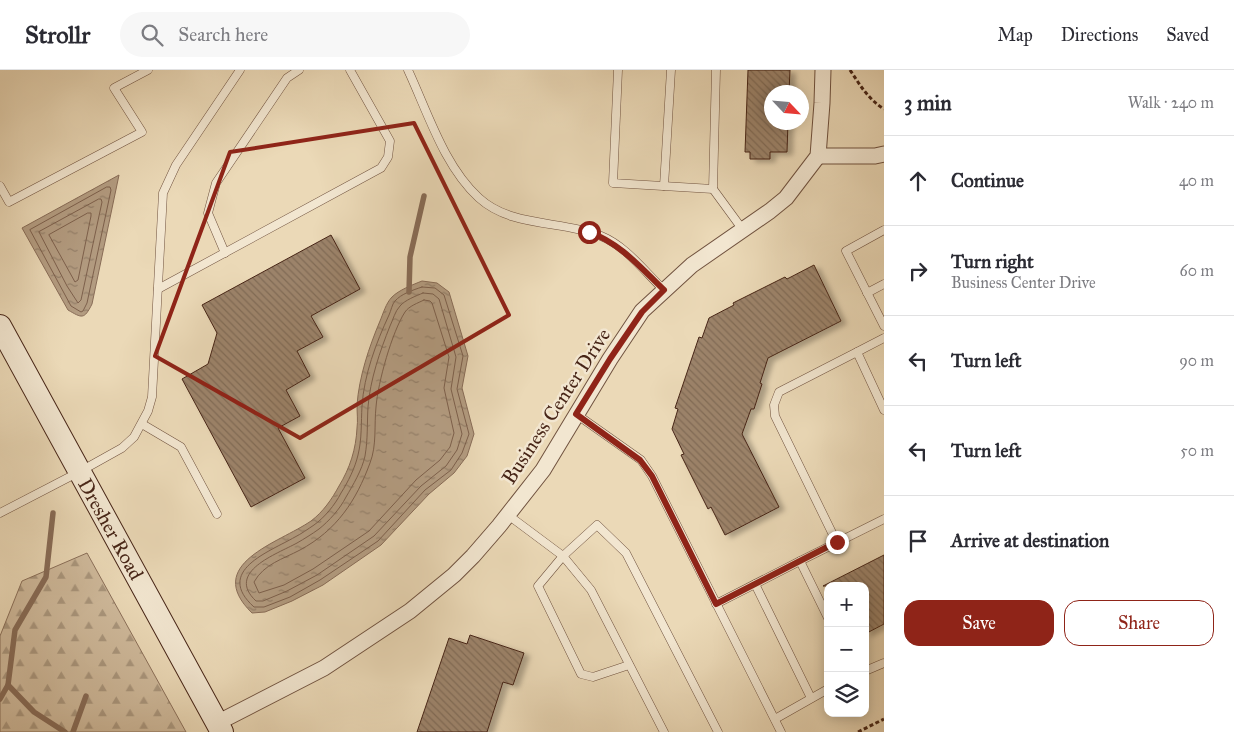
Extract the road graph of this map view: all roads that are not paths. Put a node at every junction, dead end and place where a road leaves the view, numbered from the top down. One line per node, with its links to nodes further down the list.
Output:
1 (148, 70): 12 (lane)
2 (240, 70): 19 (lane)
3 (299, 70): 17 (lane)
4 (350, 70): 17 (lane)
5 (408, 70): 20 (lane)
6 (618, 70): 13 (lane)
7 (671, 70): 13 (lane)
8 (716, 70): 14 (lane)
9 (823, 70): 11 (street)
10 (884, 154): 11 (street)
11 (818, 156): 15 (street, Business Center Drive)
12 (0, 186)
13 (664, 186): 14 (lane)
14 (713, 189): 15 (lane)
15 (743, 230): 20 (street, Business Center Drive)
16 (884, 230): 21 (lane)
17 (225, 253): 19 (lane)
18 (884, 284): 21 (lane)
19 (158, 289): 28 (lane)
20 (664, 290): 27 (street, Business Center Drive)
21 (867, 293): 23 (lane)
22 (0, 326): 29 (main road, Dresher Road)
23 (884, 326)
24 (884, 338): 25 (lane)
25 (857, 352): 26 (lane); 34 (lane)
26 (884, 410)
27 (576, 414): 32 (street, Business Center Drive); 38 (lane)
28 (142, 424): 29 (lane); 31 (lane)
29 (79, 472): 30 (lane); 46 (main road, Dresher Road)
30 (0, 513)
31 (217, 514)
32 (508, 515): 35 (lane); 46 (street, Business Center Drive)
33 (884, 519): 34 (lane)
34 (837, 542): 36 (lane)
35 (563, 556): 41 (lane); 41 (lane); 48 (lane)
36 (800, 561): 37 (lane); 39 (lane)
37 (755, 584): 38 (lane); 44 (lane)
38 (716, 604): 45 (lane)
39 (824, 610)
40 (884, 663): 42 (lane)
41 (629, 665): 47 (lane)
42 (869, 669)
43 (824, 691): 44 (lane)
44 (811, 698): 45 (lane)
45 (775, 719): 49 (lane)
46 (220, 727)
47 (664, 732)
48 (718, 732)
49 (782, 732)

